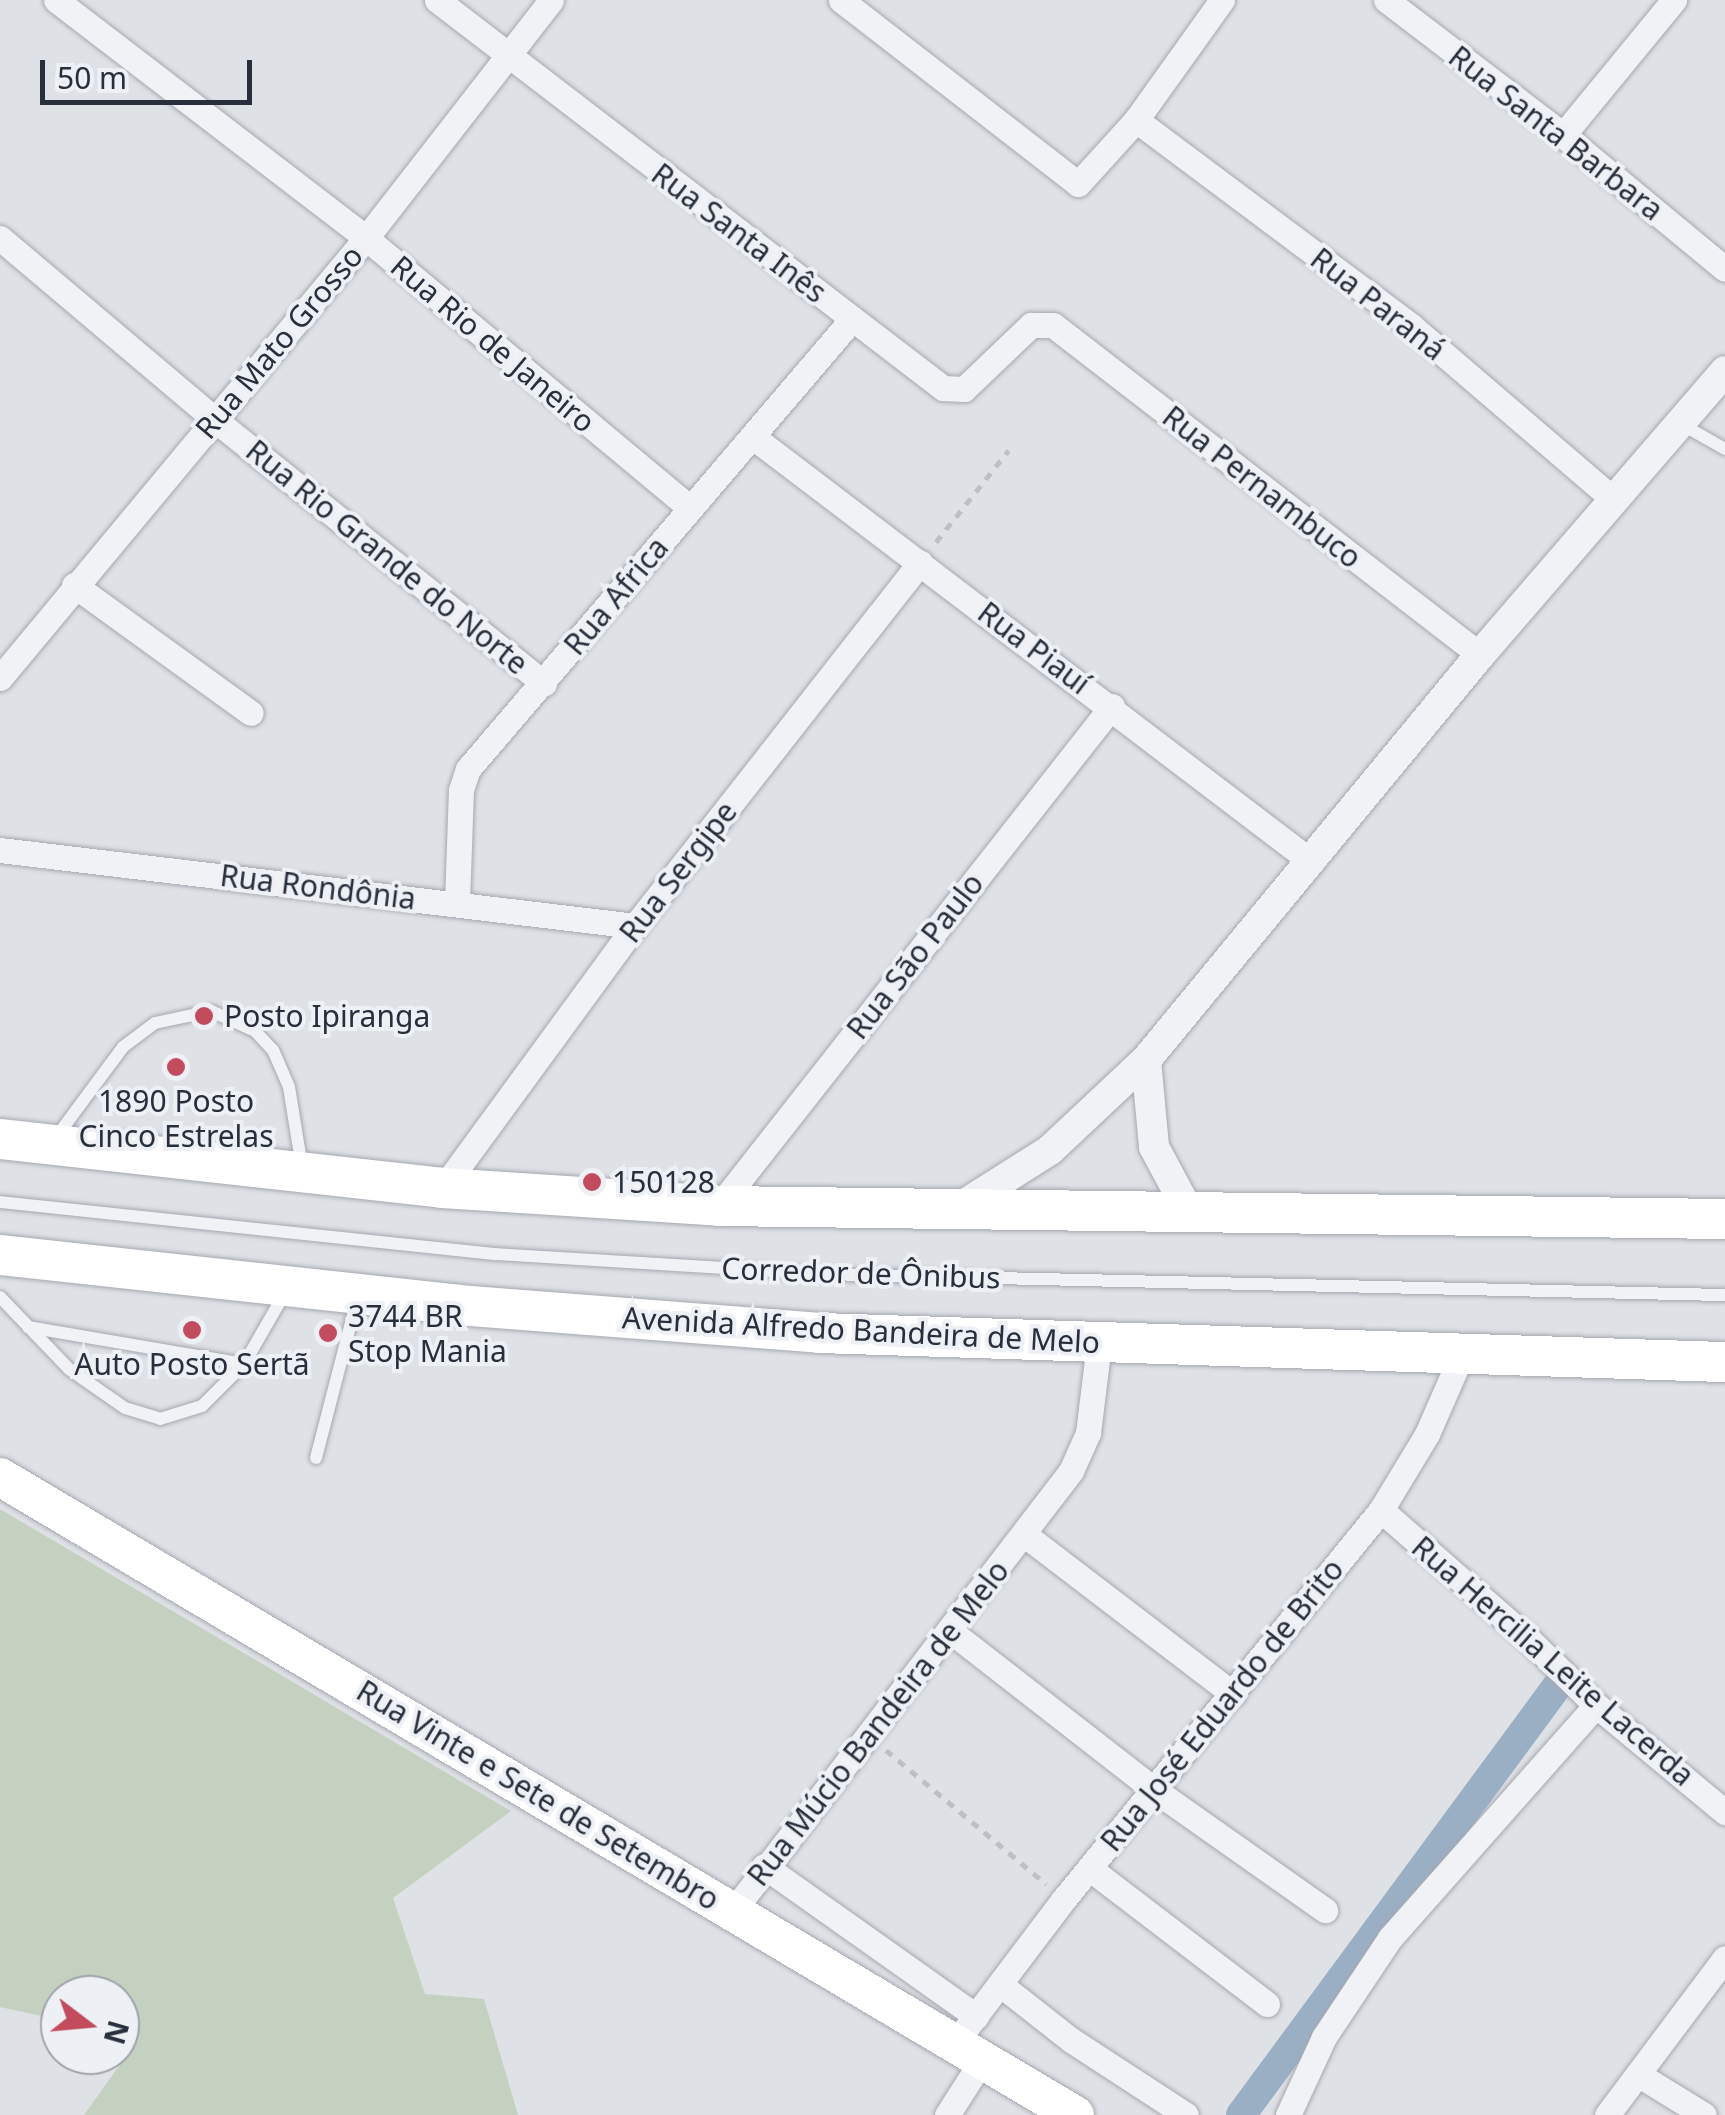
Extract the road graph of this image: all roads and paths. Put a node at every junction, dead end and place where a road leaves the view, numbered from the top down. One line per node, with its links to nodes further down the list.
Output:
1 (56, 0): 12 (street, Rua Rio de Janeiro)
2 (437, 0): 8 (street, Rua Santa Inês)
3 (551, 0): 8 (street, Rua Mato Grosso)
4 (841, 0): 9 (street)
5 (1222, 0): 9 (street)
6 (1386, 0): 10 (street, Rua Santa Barbara)
7 (1674, 0): 10 (street)
8 (506, 57): 12 (street, Rua Mato Grosso); 14 (street, Rua Santa Inês)
9 (1136, 120): 22 (street, Rua Paraná)
10 (1563, 135): 13 (street, Rua Santa Barbara)
11 (0, 238): 17 (street, Rua Rio Grande do Norte)
12 (366, 238): 17 (street, Rua Mato Grosso); 23 (street, Rua Rio de Janeiro)
13 (1725, 269)
14 (852, 319): 15 (street, Rua Santa Inês); 19 (street, Rua Africa)
15 (1042, 323): 26 (street, Rua Pernambuco)
16 (1725, 370): 18 (street)
17 (214, 419): 25 (street, Rua Mato Grosso); 28 (street, Rua Rio Grande do Norte)
18 (1679, 422): 20 (lane); 22 (street)
19 (754, 437): 23 (street, Rua Africa); 24 (street, Rua Piauí)
20 (1725, 449)
21 (1009, 450): 24 (path)
22 (1612, 498): 26 (street)
23 (690, 508): 28 (street, Rua Africa)
24 (920, 562): 29 (street, Rua Piauí); 34 (street, Rua Sergipe)
25 (74, 585): 27 (street, Rua Mato Grosso); 30 (street)
26 (1480, 655): 32 (street)
27 (0, 678)
28 (544, 683): 33 (street, Rua Africa)
29 (1112, 706): 32 (street, Rua Piauí); 41 (street, Rua São Paulo)
30 (251, 713)
31 (0, 850): 33 (street, Rua Rondônia)
32 (1312, 862): 35 (street)
33 (457, 903): 34 (street, Rua Rondônia)
34 (635, 926): 39 (street, Rua Sergipe)
35 (1146, 1060): 42 (street); 43 (street)
36 (0, 1139): 37 (highway)
37 (49, 1146): 38 (highway); 38 (lane)
38 (304, 1175): 39 (highway)
39 (443, 1188): 41 (highway)
40 (0, 1202): 48 (lane, Corredor de Ônibus)
41 (718, 1206): 42 (highway)
42 (952, 1212): 43 (highway)
43 (1190, 1214): 44 (highway)
44 (1725, 1219)
45 (0, 1255): 46 (highway, Avenida Alfredo Bandeira de Melo)
46 (288, 1286): 47 (highway, Avenida Alfredo Bandeira de Melo); 54 (lane)
47 (358, 1294): 51 (highway, Avenida Alfredo Bandeira de Melo); 55 (lane)
48 (1725, 1295)
49 (0, 1298): 50 (lane)
50 (26, 1327): 54 (lane); 54 (lane)
51 (1099, 1343): 52 (highway, Avenida Alfredo Bandeira de Melo); 58 (street, Rua Múcio Bandeira de Melo)
52 (1463, 1352): 53 (highway, Avenida Alfredo Bandeira de Melo); 57 (street, Rua José Eduardo de Brito)
53 (1725, 1362)
54 (244, 1364)
55 (316, 1458)
56 (0, 1477): 69 (main road, Rua Vinte e Sete de Setembro)
57 (1381, 1510): 60 (street, Rua José Eduardo de Brito); 61 (street, Rua Hercilia Leite Lacerda)
58 (1025, 1536): 59 (street, Rua Múcio Bandeira de Melo); 60 (street)
59 (949, 1630): 62 (street, Rua Múcio Bandeira de Melo); 63 (street)
60 (1233, 1694): 63 (street, Rua José Eduardo de Brito)
61 (1596, 1705): 64 (street, Rua Hercilia Leite Lacerda); 78 (street)
62 (868, 1735): 65 (street, Rua Múcio Bandeira de Melo); 67 (path)
63 (1156, 1791): 66 (street, Rua José Eduardo de Brito); 68 (street)
64 (1725, 1812)
65 (764, 1866): 69 (street, Rua Múcio Bandeira de Melo); 73 (street)
66 (1089, 1868): 67 (street, Rua José Eduardo de Brito); 72 (street)
67 (1064, 1898): 71 (street, Rua José Eduardo de Brito)
68 (1325, 1910)
69 (733, 1911): 73 (main road, Rua Vinte e Sete de Setembro)
70 (1725, 1958): 74 (street)
71 (1001, 1985): 73 (street, Rua José Eduardo de Brito); 77 (street)
72 (1267, 2004)
73 (971, 2039): 75 (street, Rua José Eduardo de Brito); 76 (main road, Rua Vinte e Sete de Setembro)
74 (1639, 2074): 79 (street); 80 (street)
75 (947, 2115)
76 (1075, 2115)
77 (1186, 2115)
78 (1288, 2115)
79 (1606, 2115)
80 (1704, 2115)

